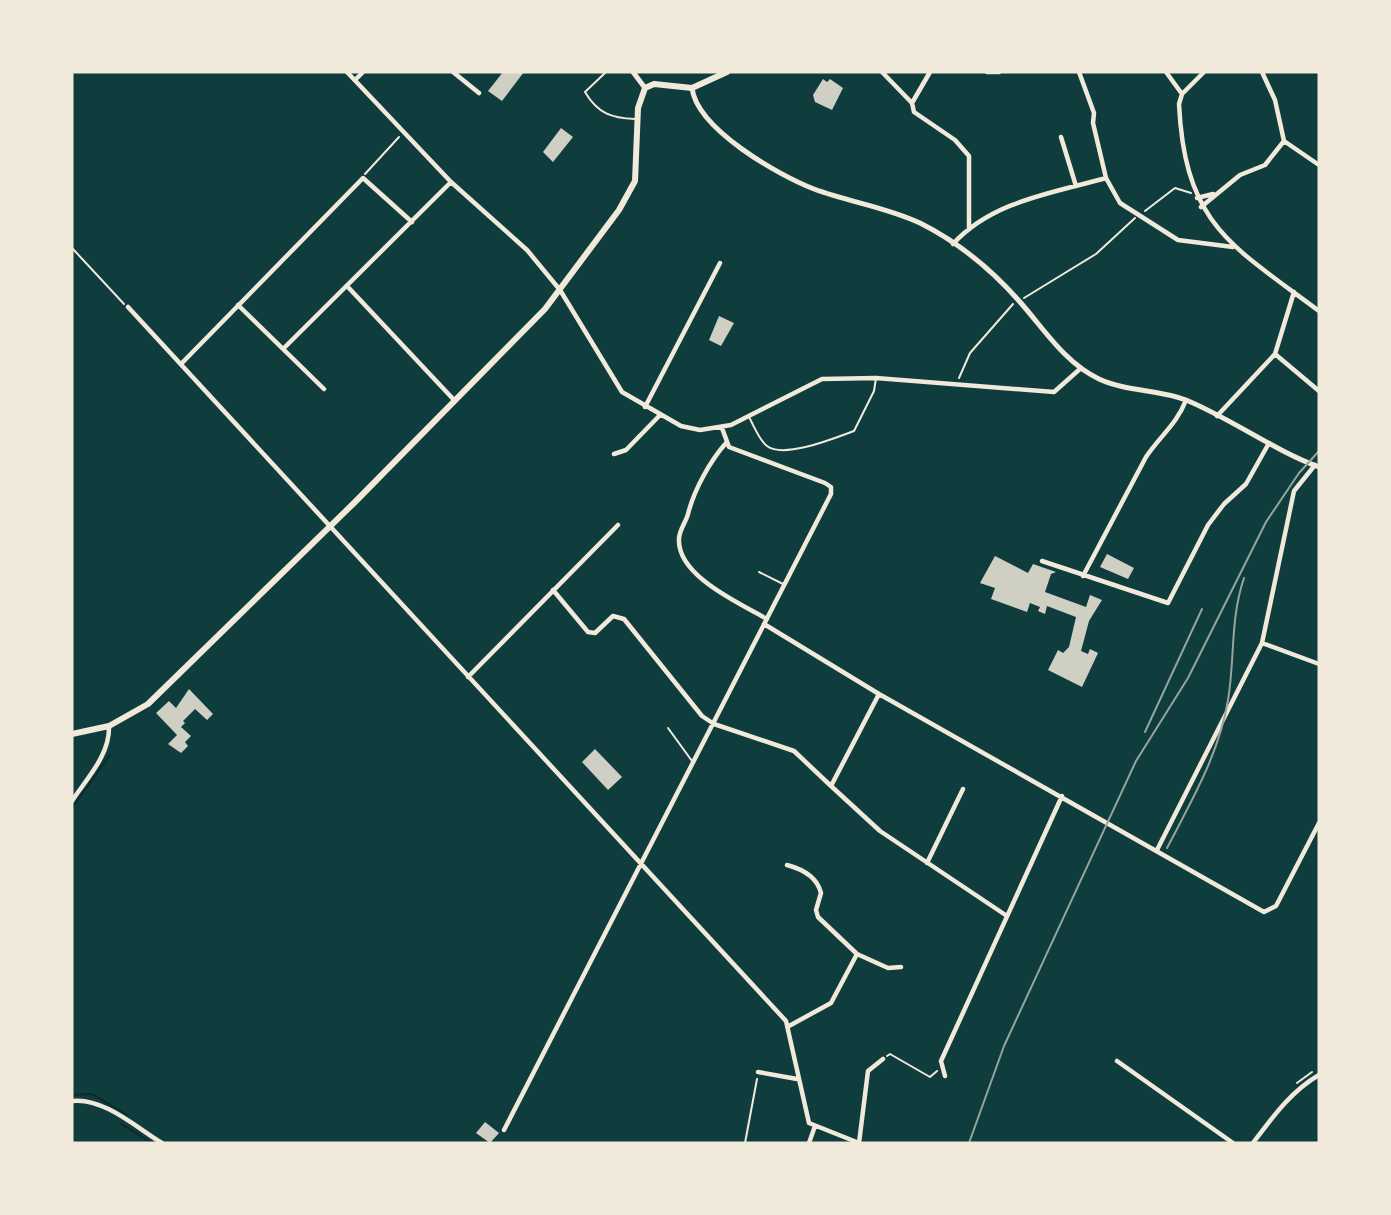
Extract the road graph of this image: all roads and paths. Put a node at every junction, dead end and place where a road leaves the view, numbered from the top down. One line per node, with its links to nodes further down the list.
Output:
1 (347, 72): 15 (street)
2 (363, 72): 15 (street)
3 (453, 72): 18 (street)
4 (606, 72): 21 (lane)
5 (633, 72): 16 (street)
6 (727, 72): 17 (main road)
7 (882, 72): 20 (street)
8 (930, 72): 20 (street)
9 (987, 72): 10 (street)
10 (999, 72)
11 (1079, 72): 27 (street)
12 (1166, 72): 19 (street)
13 (1204, 72): 19 (street)
14 (1262, 72): 24 (street)
15 (355, 79): 22 (street)
16 (645, 88): 17 (main road); 21 (main road)
17 (692, 88): 36 (street)
18 (478, 93)
19 (1182, 94): 31 (street)
20 (912, 103): 35 (street)
21 (638, 119): 41 (main road)
22 (404, 132): 26 (path); 28 (street)
23 (1061, 137): 29 (street)
24 (1284, 141): 25 (street); 30 (street)
25 (1319, 165)
26 (363, 178): 34 (street); 44 (street)
27 (1106, 178): 29 (street); 33 (street)
28 (451, 182): 34 (street); 41 (street)
29 (1076, 186): 35 (street)
30 (1213, 194): 31 (street); 32 (street)
31 (1196, 196): 32 (street); 33 (path)
32 (1201, 207): 37 (street)
33 (1138, 216): 37 (street); 43 (path)
34 (412, 222): 40 (street)
35 (969, 229): 36 (street)
36 (953, 244): 43 (street)
37 (1234, 247): 42 (street)
38 (72, 248): 45 (path)
39 (720, 263): 57 (street)
40 (347, 286): 47 (street); 56 (street)
41 (560, 290): 56 (main road); 57 (street)
42 (1294, 292): 46 (street); 48 (street)
43 (1019, 301): 50 (street); 52 (path)
44 (238, 305): 47 (street); 49 (street)
45 (128, 307): 49 (street)
46 (1319, 311)
47 (283, 349): 53 (street)
48 (1275, 354): 54 (street); 59 (street)
49 (181, 365): 67 (street)
50 (1082, 368): 51 (street); 55 (street)
51 (876, 378): 60 (street); 60 (lane)
52 (958, 382)
53 (324, 389)
54 (1319, 391)
55 (1186, 400): 59 (street); 70 (street)
56 (455, 401): 67 (main road)
57 (645, 407): 58 (street)
58 (660, 415): 61 (street); 64 (street)
59 (1217, 415): 63 (street)
60 (749, 416): 61 (street)
61 (722, 428): 62 (street)
62 (726, 443): 71 (street); 73 (street)
63 (1269, 443): 65 (street); 70 (street)
64 (614, 454)
65 (1317, 466): 74 (street)
66 (618, 525): 72 (street)
67 (330, 527): 76 (street); 79 (main road)
68 (1042, 561): 70 (street)
69 (760, 572): 71 (lane)
70 (1083, 576)
71 (784, 585): 73 (street)
72 (554, 590): 76 (street); 78 (street)
73 (766, 621): 77 (street); 78 (street)
74 (1262, 643): 75 (street); 88 (street)
75 (1319, 664)
76 (468, 677): 90 (street)
77 (879, 694): 83 (street); 85 (street)
78 (714, 724): 82 (street); 83 (street)
79 (109, 726): 81 (main road); 86 (street)
80 (668, 728): 82 (lane)
81 (72, 734)
82 (694, 763): 90 (street)
83 (831, 786): 89 (street)
84 (963, 789): 89 (street)
85 (1062, 796): 88 (street); 92 (street)
86 (72, 801)
87 (1319, 823): 88 (street)
88 (1157, 850)
89 (927, 863): 92 (street)
90 (641, 864): 95 (street); 105 (street)
91 (787, 865): 93 (street)
92 (1007, 916): 98 (street)
93 (857, 954): 94 (street); 95 (street)
94 (901, 967)
95 (789, 1026): 102 (street)
96 (883, 1059): 98 (path); 104 (street)
97 (1116, 1060): 109 (street)
98 (940, 1068): 101 (street)
99 (758, 1072): 102 (street); 107 (path)
100 (1319, 1075): 110 (street)
101 (944, 1076)
102 (797, 1079): 104 (street)
103 (72, 1101): 106 (street)
104 (815, 1126): 108 (street)
105 (504, 1130)
106 (162, 1143)
107 (745, 1143)
108 (809, 1143)
109 (1233, 1143)
110 (1253, 1143)

